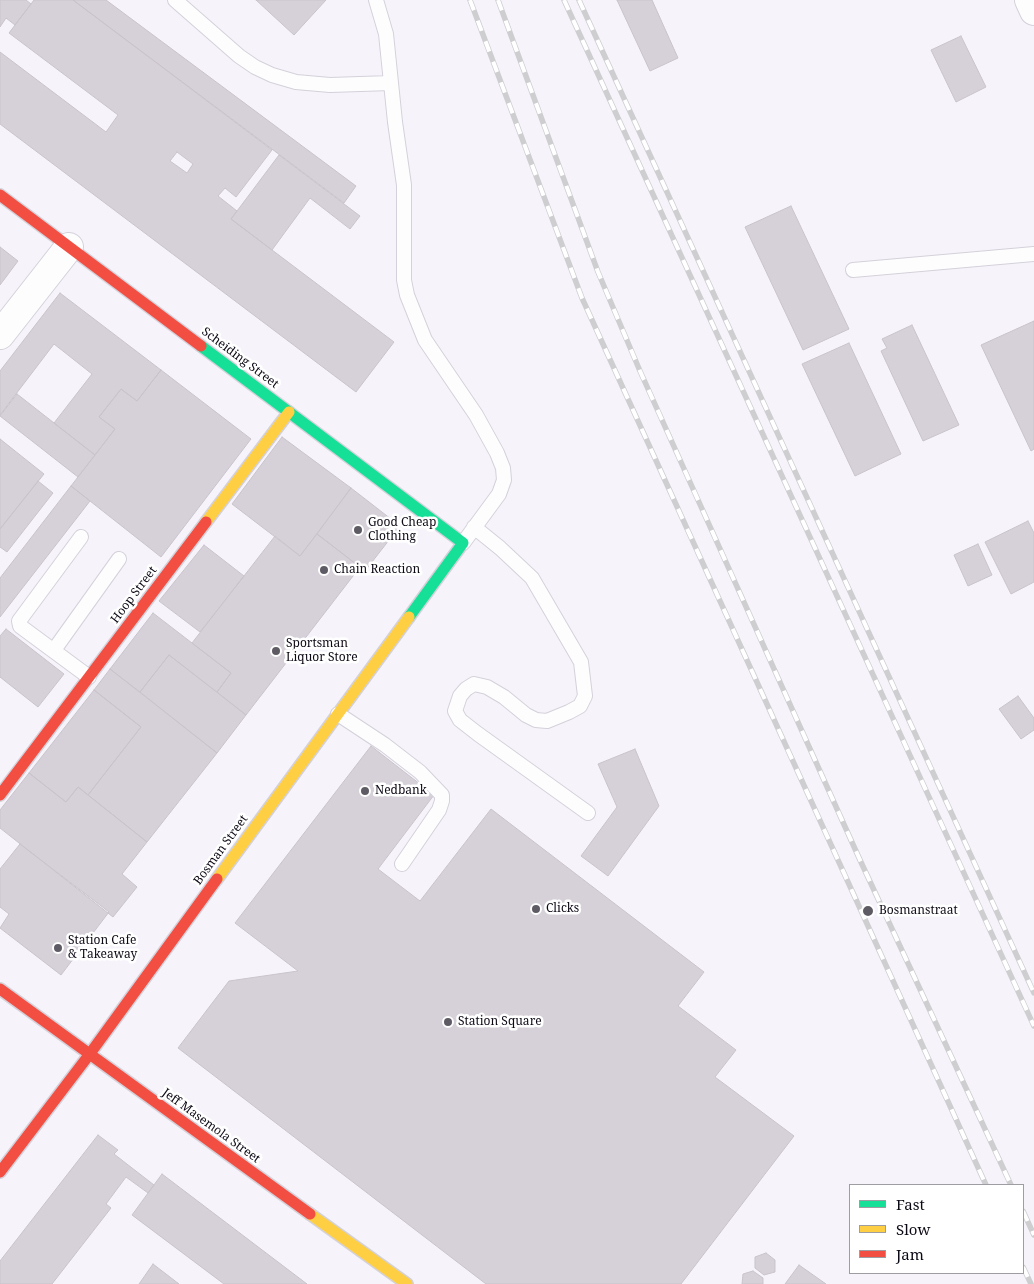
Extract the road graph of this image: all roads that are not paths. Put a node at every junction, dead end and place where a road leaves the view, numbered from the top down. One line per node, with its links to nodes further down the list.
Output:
1 (175, 0): 5 (lane)
2 (376, 0): 5 (lane)
3 (1029, 0): 4 (street)
4 (1034, 11)
5 (391, 83): 12 (lane)
6 (0, 195): 7 (main road, Scheiding Street)
7 (69, 247): 10 (street); 11 (main road, Scheiding Street)
8 (1034, 254): 9 (lane)
9 (853, 270)
10 (0, 335)
11 (289, 412): 14 (main road, Scheiding Street); 17 (main road, Hoop Street)
12 (474, 527): 14 (lane); 20 (lane)
13 (81, 537): 16 (lane)
14 (463, 542): 18 (main road, Bosman Street)
15 (119, 558): 16 (lane)
16 (54, 650): 17 (lane)
17 (89, 677): 19 (main road, Hoop Street)
18 (338, 714): 21 (lane); 23 (main road, Bosman Street)
19 (0, 795)
20 (588, 813)
21 (402, 864)
22 (0, 989): 23 (main road, Jeff Masemola Street)
23 (89, 1056): 24 (main road, Bosman Street); 25 (main road, Jeff Masemola Street)
24 (0, 1172)
25 (407, 1284)

